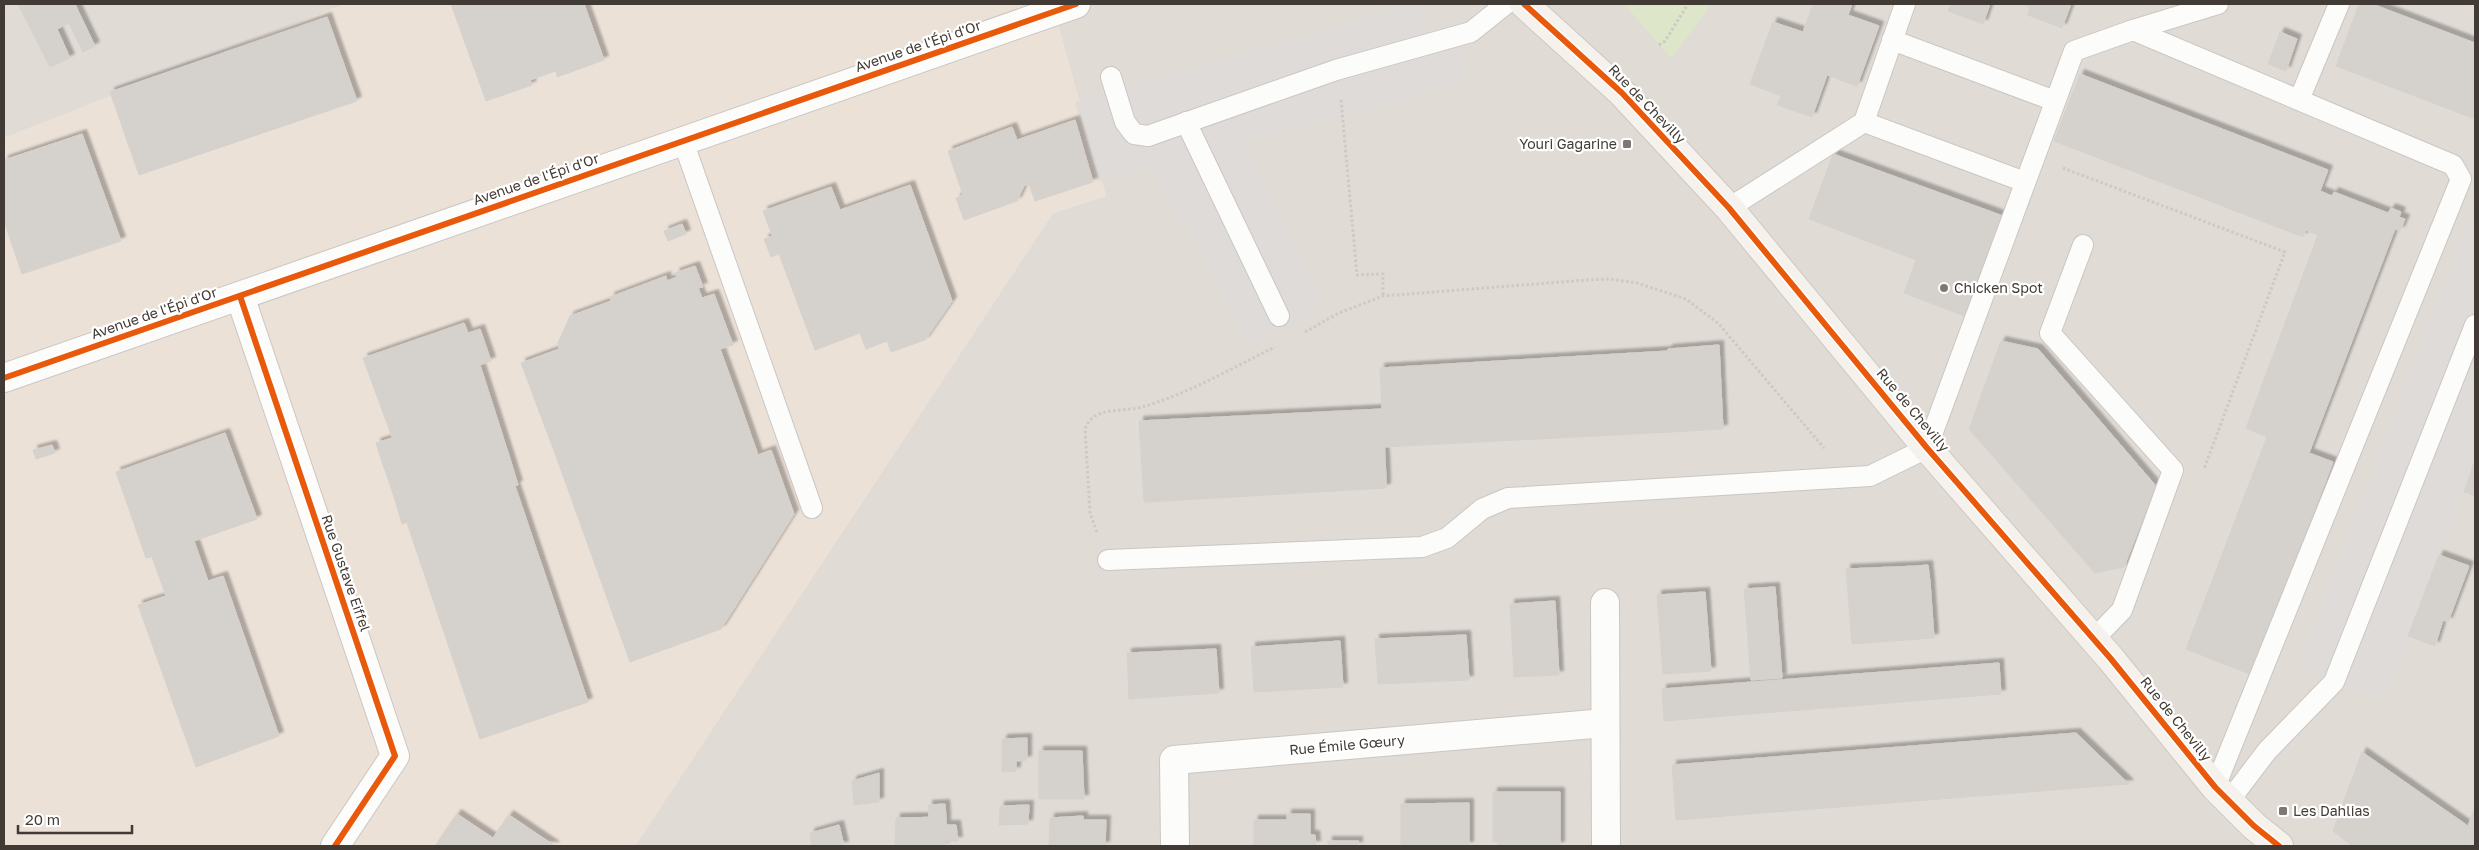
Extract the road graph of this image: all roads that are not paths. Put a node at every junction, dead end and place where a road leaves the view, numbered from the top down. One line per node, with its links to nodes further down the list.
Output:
1 (1076, 4): 14 (street, Avenue de l'Épi d'Or)
2 (1506, 4): 12 (lane)
3 (1524, 4): 16 (street, Rue de Chevilly)
4 (1905, 4): 8 (lane)
5 (2218, 4): 7 (lane)
6 (2339, 4): 10 (lane)
7 (2133, 30): 10 (lane); 11 (lane)
8 (1892, 40): 11 (lane); 13 (lane)
9 (1111, 77): 12 (lane)
10 (2299, 100): 28 (lane)
11 (2055, 101): 15 (lane)
12 (1186, 122): 19 (lane)
13 (1864, 122): 15 (lane); 16 (lane)
14 (683, 141): 18 (street, Avenue de l'Épi d'Or); 23 (lane)
15 (2025, 182): 22 (lane)
16 (1729, 208): 22 (street, Rue de Chevilly)
17 (2083, 245): 26 (lane)
18 (240, 296): 21 (street, Avenue de l'Épi d'Or); 30 (street, Rue Gustave Eiffel)
19 (1279, 316)
20 (2475, 325): 28 (lane)
21 (4, 378)
22 (1927, 448): 24 (lane); 26 (street, Rue de Chevilly)
23 (812, 508)
24 (1108, 560)
25 (1605, 603): 27 (street)
26 (2094, 639): 28 (street, Rue de Chevilly)
27 (1605, 723): 31 (street, Rue Émile Gœury); 32 (street)
28 (2222, 794): 29 (street, Rue de Chevilly)
29 (2276, 844)
30 (335, 846)
31 (1176, 846)
32 (1606, 846)

